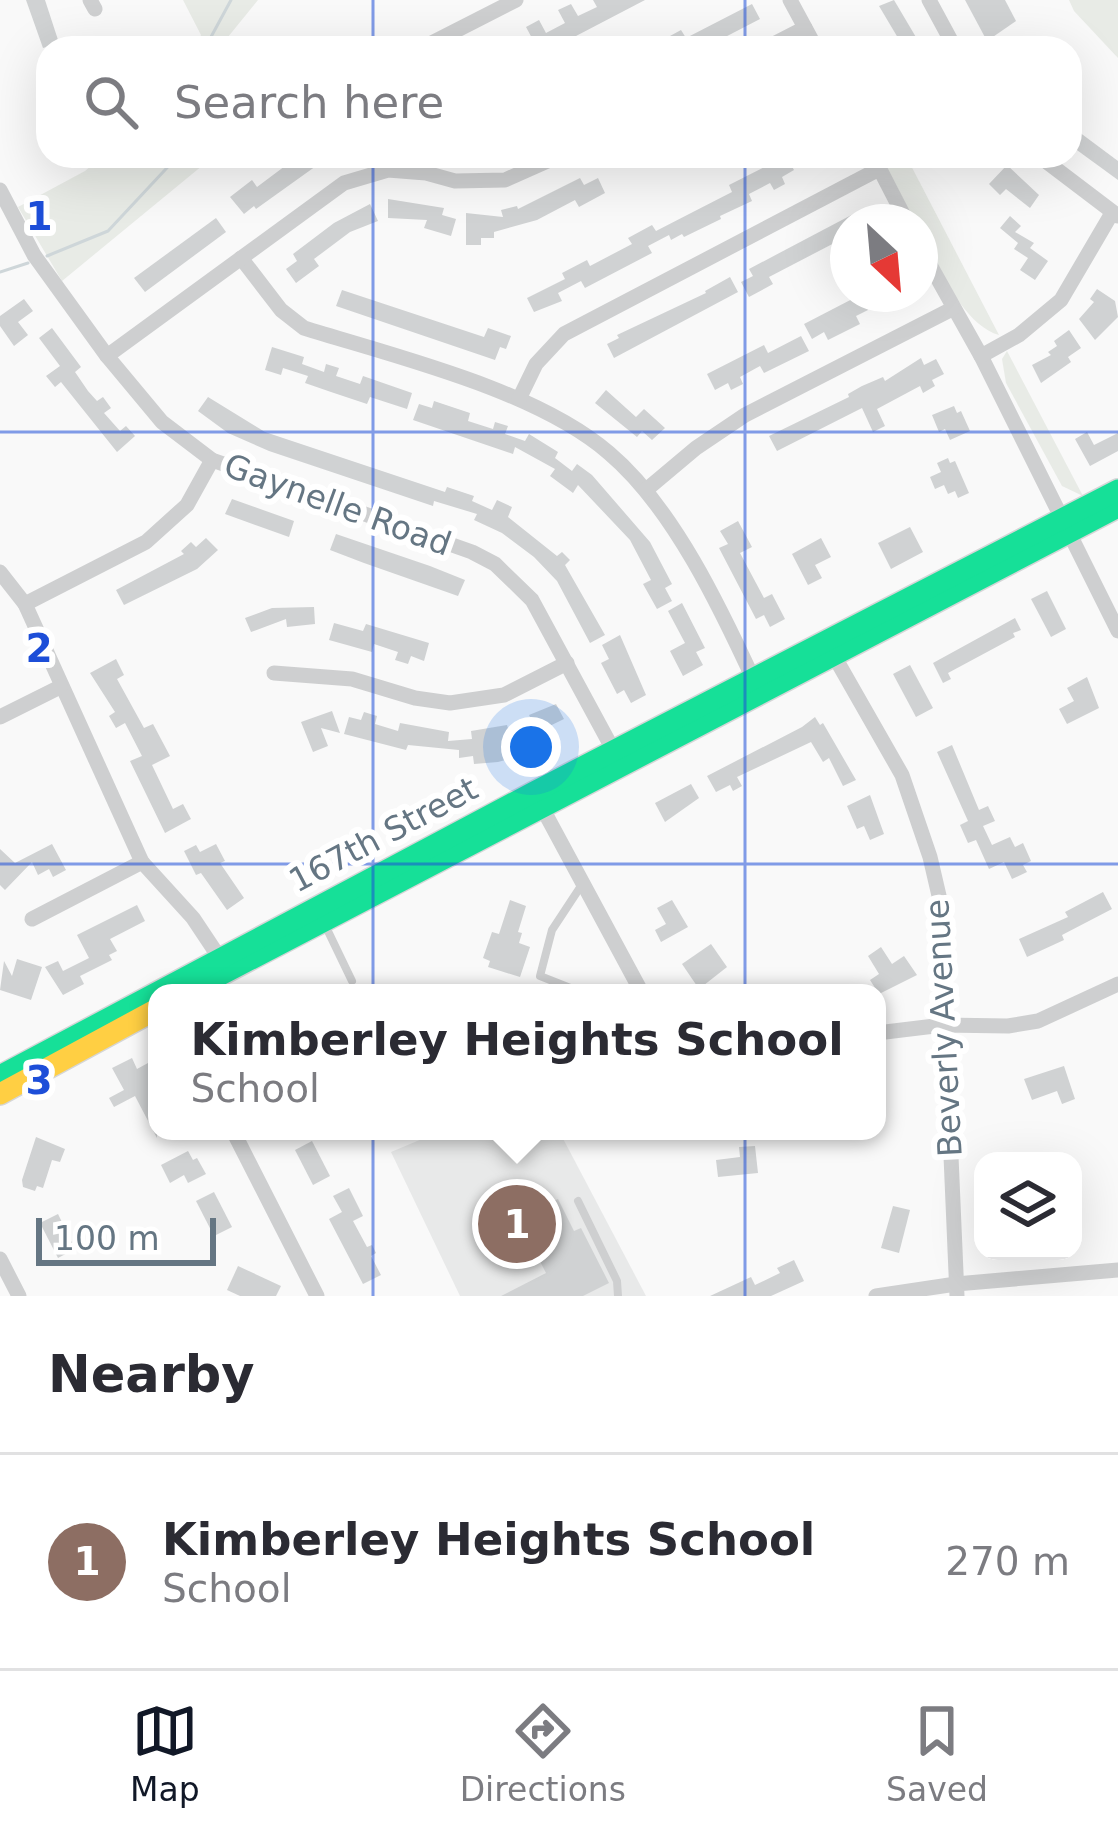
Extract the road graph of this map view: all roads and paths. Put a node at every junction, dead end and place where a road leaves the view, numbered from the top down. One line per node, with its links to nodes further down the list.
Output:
1 (516, 0): 5 (street)
2 (790, 0): 4 (street)
3 (928, 0): 8 (street)
4 (805, 28): 6 (street); 7 (street)
5 (446, 36)
6 (789, 36)
7 (809, 36)
8 (948, 36)
9 (377, 168): 18 (street)
10 (406, 168): 11 (street)
11 (532, 168)
12 (865, 168): 23 (street)
13 (879, 168): 16 (street)
14 (1055, 168): 17 (street)
15 (0, 190): 21 (street, Gaynelle Road)
16 (898, 204)
17 (1115, 214): 22 (street)
18 (241, 258): 21 (street); 23 (street)
19 (938, 282): 20 (street)
20 (952, 309): 22 (street); 25 (street)
21 (107, 356): 24 (street, Gaynelle Road)
22 (981, 356): 28 (street)
23 (519, 399): 25 (street)
24 (212, 460): 30 (street); 33 (street, Gaynelle Road)
25 (646, 490): 35 (street)
26 (1118, 490): 28 (main road, 167th Street)
27 (1118, 507): 28 (main road, 167th Street)
28 (1065, 525): 31 (street); 32 (main road, 167th Street)
29 (0, 572): 30 (street)
30 (25, 604): 36 (street)
31 (1118, 631)
32 (830, 648): 35 (main road, 167th Street); 53 (street, Beverly Avenue)
33 (567, 664): 34 (street); 38 (street, Gaynelle Road)
34 (274, 673)
35 (756, 686): 38 (main road, 167th Street)
36 (60, 687): 37 (street); 40 (street)
37 (0, 717)
38 (617, 758): 39 (main road, 167th Street)
39 (537, 799): 41 (street); 43 (main road, 167th Street); 44 (main road, 167th Street)
40 (142, 862): 42 (street); 44 (street)
41 (582, 884): 48 (lane); 49 (street)
42 (32, 920)
43 (322, 920): 44 (main road, 167th Street); 45 (lane)
44 (223, 964): 46 (main road, 167th Street); 47 (main road, 167th Street)
45 (352, 981)
46 (185, 984)
47 (197, 984)
48 (560, 984)
49 (630, 984)
50 (1118, 984): 53 (street)
51 (148, 1003): 55 (main road, 167th Street)
52 (148, 1004): 56 (main road, 167th Street)
53 (943, 1024): 54 (street); 61 (street, Beverly Avenue)
54 (886, 1032)
55 (0, 1076)
56 (0, 1094)
57 (238, 1140): 63 (street)
58 (578, 1201): 64 (lane)
59 (0, 1259): 62 (street)
60 (1118, 1270): 61 (street)
61 (956, 1290): 65 (street)
62 (19, 1296)
63 (317, 1296)
64 (618, 1296)
65 (876, 1296)

